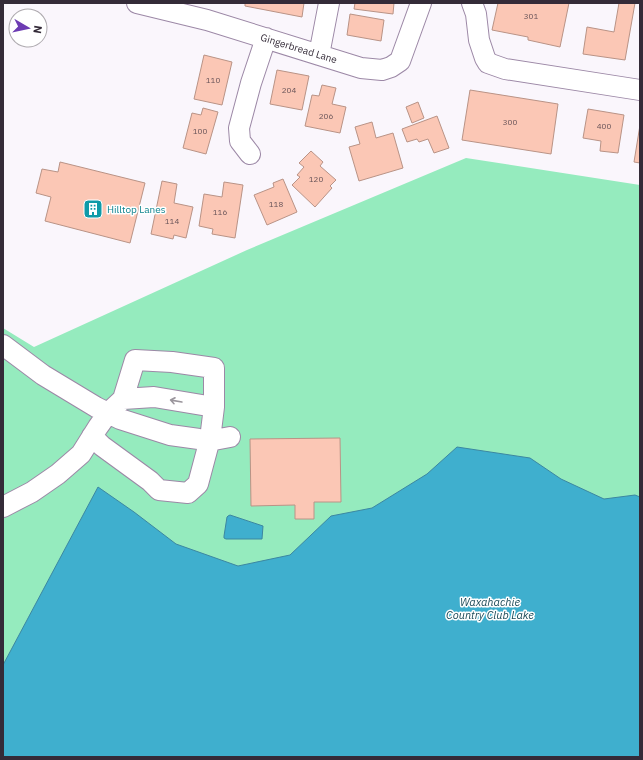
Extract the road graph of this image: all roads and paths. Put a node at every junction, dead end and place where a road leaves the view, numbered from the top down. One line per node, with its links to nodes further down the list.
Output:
1 (137, 3): 5 (street, Gingerbread Lane)
2 (329, 3): 7 (street)
3 (421, 3): 7 (street, Gingerbread Lane)
4 (472, 3): 8 (street)
5 (158, 6): 6 (street, Gingerbread Lane)
6 (266, 38): 7 (street, Gingerbread Lane); 9 (street)
7 (319, 55)
8 (640, 90)
9 (250, 154)
10 (3, 345): 13 (street)
11 (122, 399): 12 (street, one-way to 11); 12 (street); 13 (street)
12 (214, 407): 16 (street)
13 (108, 413): 14 (street); 16 (street)
14 (92, 436): 16 (street); 17 (street)
15 (230, 437): 16 (street)
16 (210, 439)
17 (3, 508)

